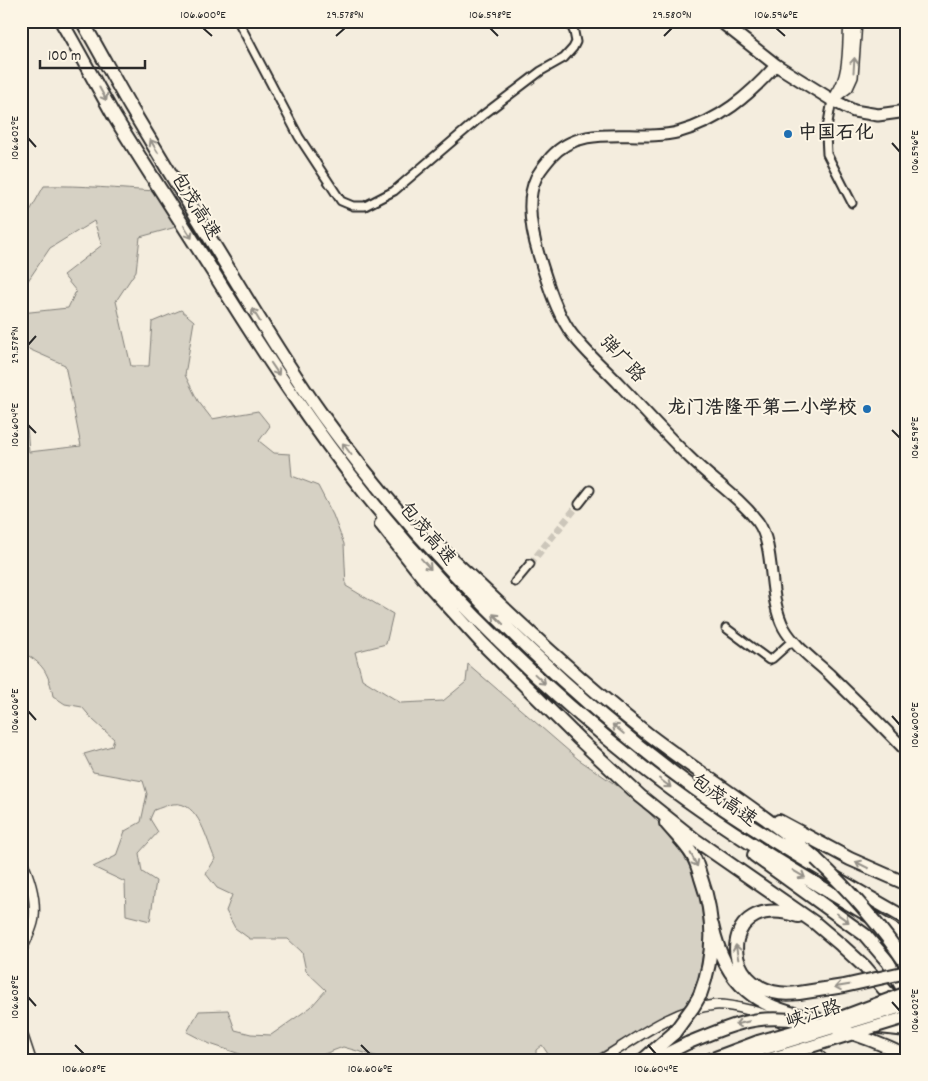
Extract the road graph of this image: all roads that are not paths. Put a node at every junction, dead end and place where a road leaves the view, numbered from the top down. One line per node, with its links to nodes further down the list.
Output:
1 (61, 21): 12 (highway, 包茂高速, one-way to 12)
2 (82, 21): 13 (highway, 包茂高速, one-way to 2)
3 (238, 21): 4 (street)
4 (569, 21)
5 (720, 21): 8 (main road)
6 (848, 21): 9 (street)
7 (857, 21): 9 (street, one-way to 7)
8 (776, 65): 9 (main road); 19 (main road, 弹广路)
9 (832, 100): 10 (main road); 11 (street)
10 (907, 111)
11 (852, 203)
12 (339, 459): 22 (highway); 23 (highway, 包茂高速, one-way to 23)
13 (378, 488): 21 (highway); 26 (highway, 包茂高速, one-way to 13)
14 (590, 490): 15 (street)
15 (579, 504)
16 (530, 564): 17 (street)
17 (515, 582)
18 (726, 628): 19 (street)
19 (793, 640): 20 (main road, 弹广路)
20 (907, 752)
21 (716, 784): 25 (highway, one-way to 21); 31 (highway, bridge)
22 (640, 796): 27 (highway); 28 (highway, one-way to 28)
23 (721, 825): 29 (highway, 包茂高速, one-way to 29); 33 (highway, one-way to 33)
24 (21, 859): 30 (street)
25 (907, 884)
26 (907, 919)
27 (815, 923): 32 (highway, one-way to 27, bridge); 35 (highway, bridge)
28 (712, 925): 37 (highway, bridge); 42 (highway, bridge)
29 (907, 938)
30 (21, 951)
31 (907, 966)
32 (907, 972)
33 (907, 994): 38 (highway, bridge)
34 (907, 1005): 38 (main road, 峡江路, bridge)
35 (907, 1017): 38 (main road, 峡江路, bridge)
36 (21, 1030): 40 (street)
37 (907, 1030)
38 (762, 1051): 44 (highway); 45 (main road, 峡江路)
39 (907, 1057): 43 (main road, one-way to 43, bridge); 47 (highway)
40 (31, 1060)
41 (601, 1060): 46 (street)
42 (643, 1060)
43 (654, 1060)
44 (710, 1060)
45 (731, 1060)
46 (824, 1060)
47 (890, 1060)

